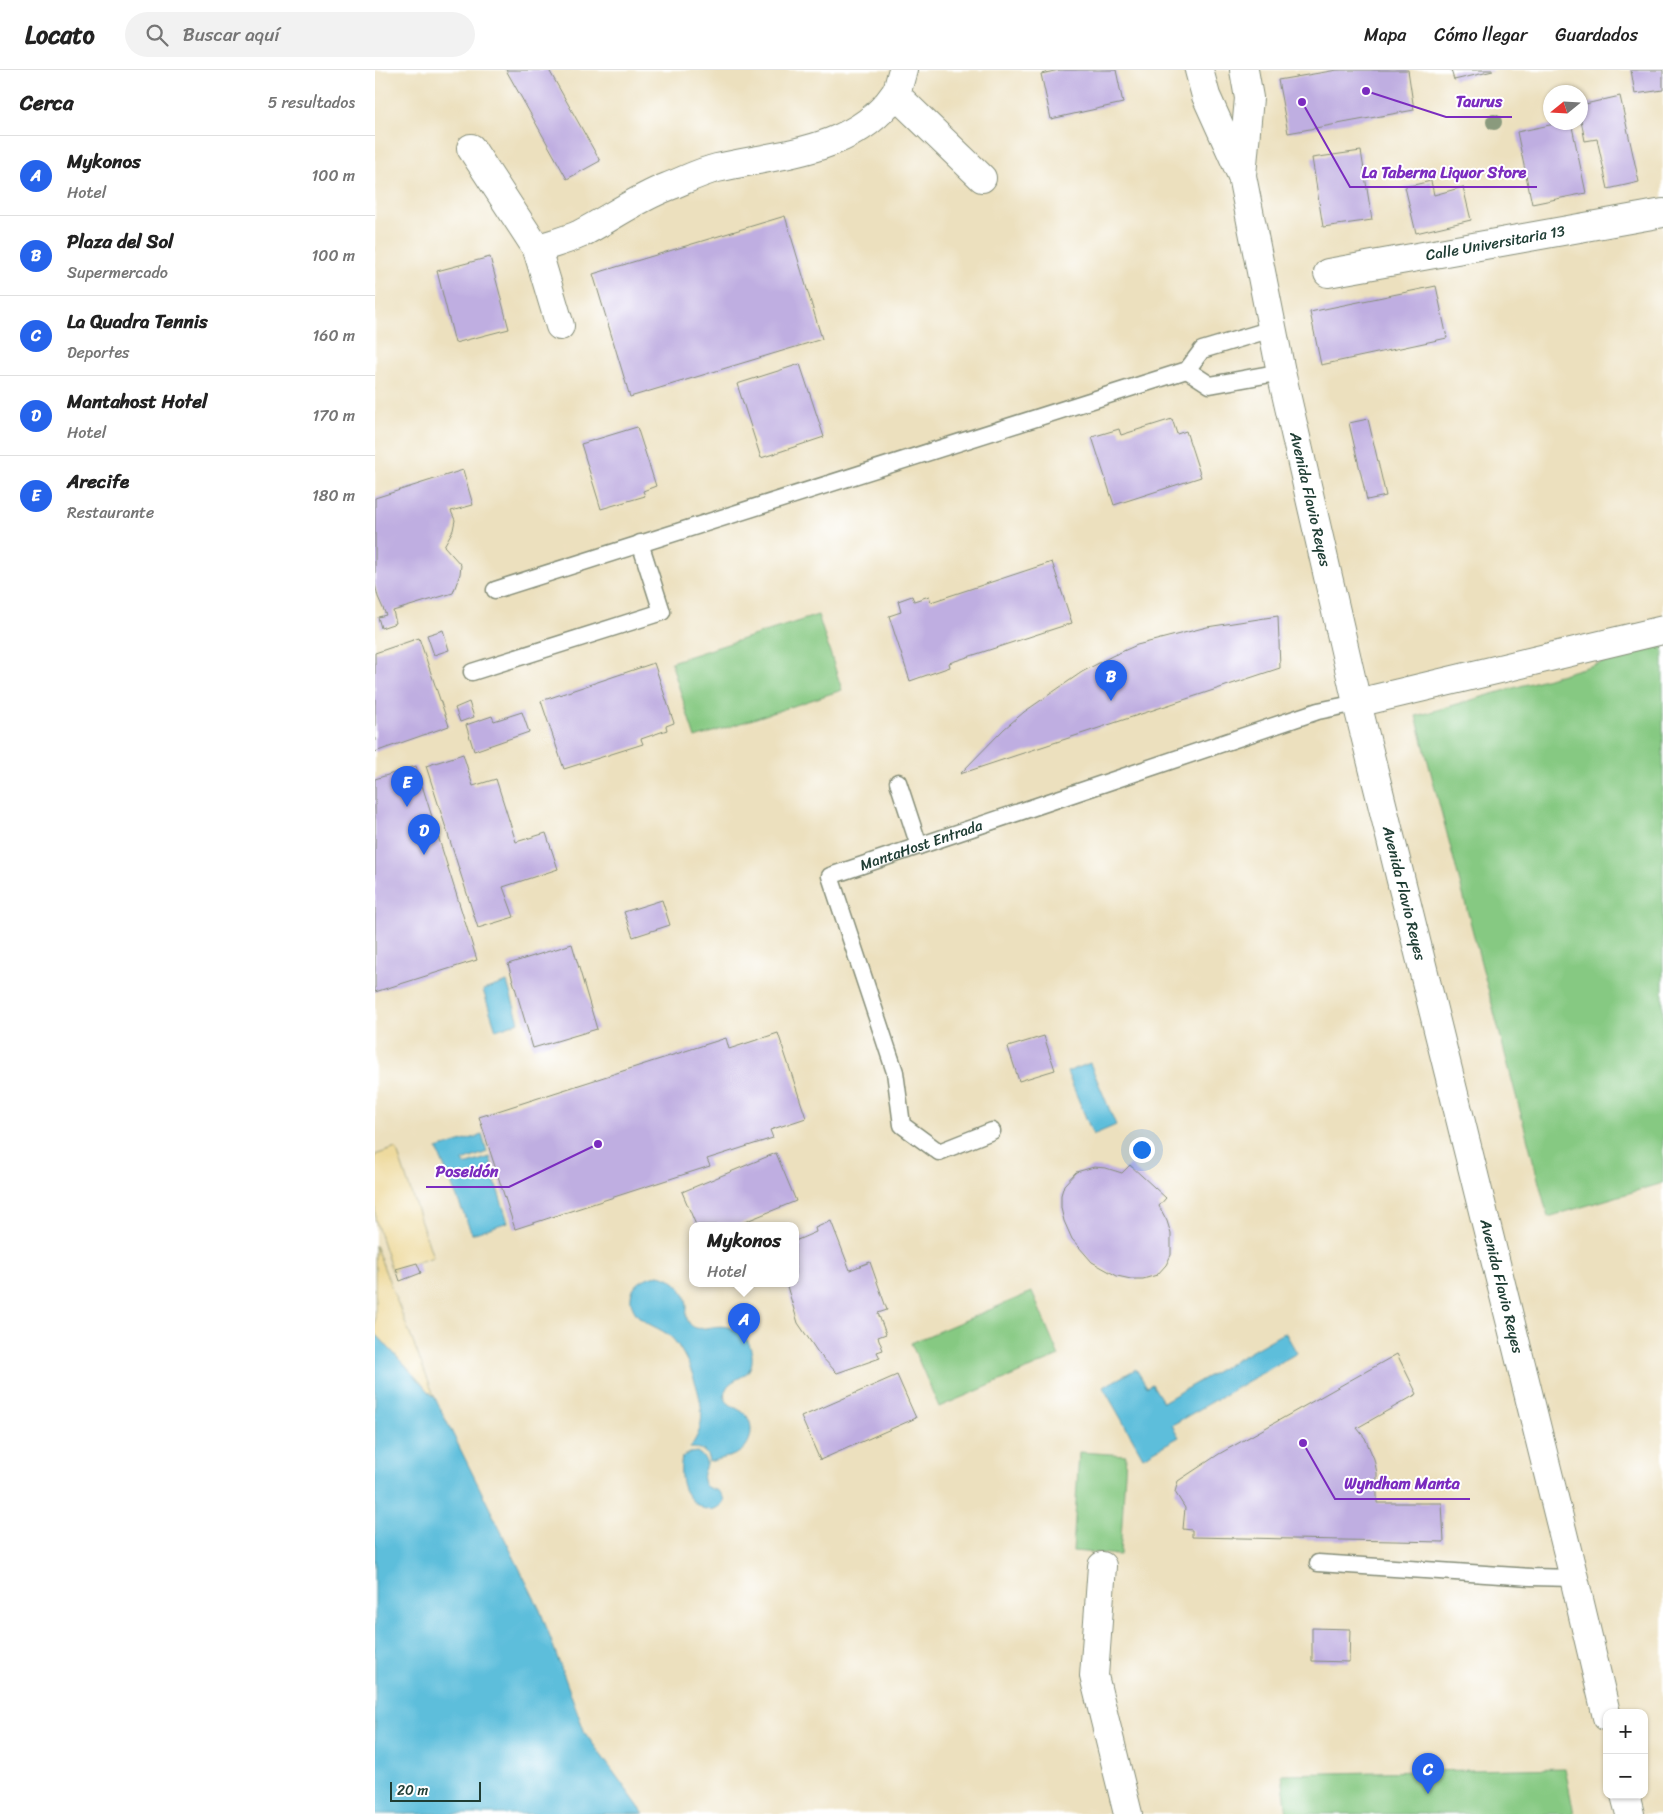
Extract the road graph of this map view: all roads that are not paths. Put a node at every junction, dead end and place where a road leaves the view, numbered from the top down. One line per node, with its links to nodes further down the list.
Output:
1 (1199, 70): 5 (main road, Avenida Flavio Reyes)
2 (1244, 70): 5 (main road)
3 (899, 82): 6 (main road); 8 (main road)
4 (471, 148): 8 (main road)
5 (1242, 176): 11 (main road, Avenida Flavio Reyes)
6 (982, 178)
7 (1663, 213): 9 (main road, Calle Universitaria 13)
8 (537, 249): 10 (main road)
9 (1328, 273)
10 (560, 326)
11 (1272, 330): 12 (lane); 13 (main road, Avenida Flavio Reyes)
12 (1187, 370): 13 (lane); 14 (lane)
13 (1281, 372): 18 (main road, Avenida Flavio Reyes)
14 (641, 543): 15 (lane); 17 (lane)
15 (495, 590)
16 (1663, 630): 18 (main road)
17 (472, 672)
18 (1357, 703): 20 (lane, MantaHost Entrada); 24 (main road, Avenida Flavio Reyes)
19 (898, 782): 20 (lane)
20 (919, 846): 21 (lane, MantaHost Entrada)
21 (992, 1131)
22 (1319, 1563): 24 (lane)
23 (1102, 1566): 27 (main road)
24 (1574, 1578): 25 (main road, Avenida Flavio Reyes)
25 (1605, 1709)
26 (1626, 1799): 28 (main road)
27 (1128, 1814)
28 (1630, 1814)

